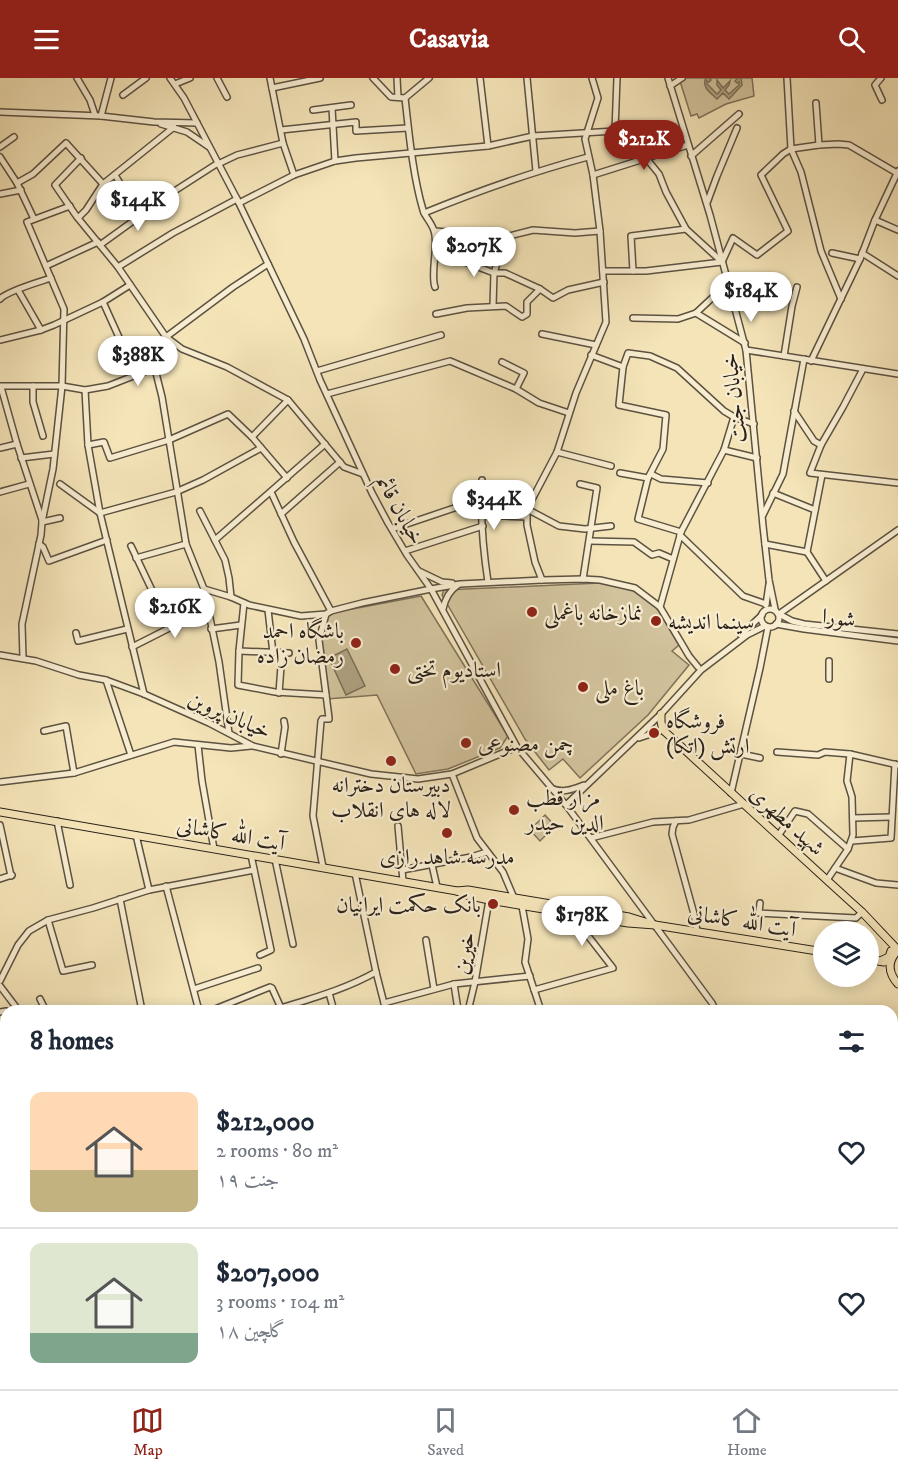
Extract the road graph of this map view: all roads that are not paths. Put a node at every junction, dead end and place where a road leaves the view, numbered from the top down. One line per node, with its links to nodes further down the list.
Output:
1 (76, 78): 34 (street)
2 (111, 78): 34 (street)
3 (146, 78): 23 (street)
4 (170, 78): 20 (street, خیابان قائم)
5 (190, 78): 20 (street)
6 (217, 78): 24 (street)
7 (270, 78): 22 (street)
8 (320, 78): 22 (street)
9 (373, 78): 25 (street)
10 (397, 78): 25 (street)
11 (429, 78): 26 (street)
12 (480, 78): 47 (street)
13 (527, 78): 43 (street)
14 (592, 78): 42 (street)
15 (617, 78): 42 (street)
16 (668, 78): 21 (street, خیابان جنت)
17 (682, 78): 21 (street)
18 (787, 78): 51 (street)
19 (881, 78): 27 (street)
20 (175, 84): 36 (street, خیابان قائم)
21 (670, 86): 48 (street, خیابان جنت)
22 (272, 88): 41 (street)
23 (123, 95)
24 (227, 97)
25 (398, 97): 26 (street)
26 (405, 98): 39 (street)
27 (882, 100)
28 (816, 103): 46 (street)
29 (351, 105): 30 (street)
30 (332, 108): 31 (street); 37 (street)
31 (313, 110)
32 (0, 112): 34 (street)
33 (739, 114): 53 (street)
34 (98, 116): 35 (street)
35 (154, 122): 36 (street); 38 (street)
36 (197, 123): 50 (street, خیابان قائم)
37 (333, 125): 39 (street); 41 (street); 58 (street)
38 (174, 127): 50 (street); 62 (street)
39 (408, 128): 52 (street)
40 (737, 128): 70 (street)
41 (281, 130): 45 (street)
42 (588, 132): 43 (street); 55 (street)
43 (532, 136): 47 (street); 60 (street)
44 (14, 137): 49 (street)
45 (283, 143): 59 (street); 63 (street)
46 (819, 145): 51 (street); 61 (street)
47 (488, 146): 52 (street)
48 (688, 146): 53 (street, خیابان جنت); 57 (street)
49 (0, 147)
50 (211, 148): 59 (street, خیابان قائم)
51 (791, 149): 86 (street); 103 (street)
52 (412, 154): 58 (street); 72 (street)
53 (691, 156): 70 (street, خیابان جنت)
54 (0, 157): 65 (street)
55 (588, 157): 60 (street); 64 (street)
56 (81, 158): 65 (street); 66 (street); 71 (street)
57 (646, 158): 64 (street); 77 (street)
58 (335, 162): 63 (street)
59 (218, 164): 69 (street, خیابان قائم); 73 (street)
60 (536, 171): 72 (street)
61 (898, 172): 76 (street)
62 (115, 175): 66 (street); 73 (street)
63 (294, 175): 69 (street)
64 (593, 175): 80 (street)
65 (17, 183): 67 (street)
66 (103, 184): 74 (street)
67 (21, 190): 68 (street); 75 (street)
68 (0, 194)
69 (238, 201): 87 (street, خیابان قائم); 89 (street)
70 (706, 204): 86 (street, خیابان جنت)
71 (70, 206): 74 (street); 75 (street)
72 (424, 213): 79 (street)
73 (140, 216): 82 (street)
74 (78, 218): 82 (street)
75 (34, 219): 88 (street)
76 (874, 220): 78 (street); 84 (street)
77 (686, 228): 86 (street); 91 (street)
78 (898, 230)
79 (435, 231): 81 (street); 99 (street)
80 (600, 231): 81 (street); 90 (street)
81 (505, 237): 92 (street)
82 (99, 243): 88 (street); 89 (street)
83 (832, 253): 84 (street)
84 (861, 256): 93 (street); 103 (street)
85 (462, 261): 92 (street)
86 (722, 262): 91 (street); 96 (street, خیابان جنت)
87 (268, 264): 113 (street); 126 (street, خیابان قائم)
88 (46, 266): 94 (street)
89 (118, 267): 97 (street)
90 (603, 271): 91 (street); 95 (street)
91 (633, 271)
92 (494, 273): 100 (street); 105 (street)
93 (898, 276)
94 (51, 278): 101 (street); 109 (street)
95 (604, 282): 100 (street); 116 (street)
96 (728, 284): 106 (street); 115 (street, خیابان جنت)
97 (130, 285): 104 (street); 113 (street)
98 (797, 286): 119 (street)
99 (435, 287)
100 (540, 289): 105 (street)
101 (18, 290): 102 (street); 110 (street)
102 (0, 299)
103 (841, 299): 121 (street)
104 (103, 302): 109 (street); 128 (street)
105 (493, 306): 107 (street)
106 (696, 313): 108 (street); 115 (street)
107 (436, 314)
108 (633, 318)
109 (64, 320): 110 (street); 130 (street)
110 (41, 330): 114 (street)
111 (542, 334): 116 (street)
112 (441, 335): 126 (street)
113 (166, 337): 124 (street); 135 (street)
114 (0, 340)
115 (745, 343): 117 (street, خیابان جنت)
116 (596, 345): 118 (street)
117 (746, 350): 119 (street); 139 (street, خیابان جنت)
118 (591, 355): 123 (street); 137 (street)
119 (784, 356): 120 (street)
120 (804, 360): 121 (street); 136 (street)
121 (811, 361): 125 (street)
122 (502, 362): 133 (street)
123 (623, 367): 138 (street); 160 (street)
124 (154, 368): 128 (street); 142 (street)
125 (863, 369): 127 (street); 146 (street)
126 (317, 371): 134 (street, خیابان قائم)
127 (898, 374)
128 (136, 375): 132 (street)
129 (33, 386): 130 (street); 131 (street); 140 (street)
130 (62, 386): 132 (street); 151 (street)
131 (0, 387): 143 (street)
132 (85, 390): 145 (street)
133 (516, 390): 134 (street); 137 (street)
134 (327, 394): 158 (street, خیابان قائم)
135 (288, 400): 141 (street); 144 (street)
136 (794, 411): 146 (street); 172 (street)
137 (569, 413): 150 (street)
138 (734, 417): 139 (street); 149 (street)
139 (754, 424): 153 (street, خیابان جنت)
140 (43, 436)
141 (252, 437): 142 (street); 148 (street)
142 (169, 440): 145 (street); 170 (street)
143 (17, 444): 147 (street); 152 (street)
144 (325, 444): 154 (street); 161 (street)
145 (88, 445): 177 (street)
146 (821, 445): 159 (street)
147 (0, 448)
148 (261, 448): 161 (street); 170 (street)
149 (724, 450): 153 (street); 163 (street)
150 (557, 452): 155 (street); 174 (street)
151 (54, 454): 152 (street); 156 (street)
152 (21, 458): 165 (street)
153 (757, 459): 180 (street, خیابان جنت)
154 (340, 462): 158 (street); 178 (street)
155 (611, 466)
156 (53, 469): 166 (street); 169 (street)
157 (620, 473): 160 (street)
158 (363, 474): 186 (street, خیابان قائم)
159 (822, 475): 164 (street); 175 (street)
160 (650, 476): 163 (street); 189 (street)
161 (287, 478): 171 (street)
162 (482, 480): 173 (street)
163 (708, 483): 189 (street)
164 (898, 483)
165 (29, 484): 168 (street); 183 (street)
166 (60, 484): 169 (street); 177 (street)
167 (580, 484): 187 (street)
168 (0, 492)
169 (48, 492): 183 (street)
170 (176, 492): 177 (street); 194 (street)
171 (271, 492): 178 (street); 191 (street)
172 (773, 493): 175 (street); 180 (street)
173 (481, 500): 179 (street); 186 (street)
174 (527, 509): 181 (street); 187 (street)
175 (815, 510): 198 (street)
176 (200, 511): 191 (street)
177 (100, 513): 190 (street)
178 (281, 514): 218 (street)
179 (482, 515): 181 (street); 184 (street)
180 (762, 516): 195 (street, خیابان جنت)
181 (527, 517): 203 (street)
182 (60, 518): 183 (street)
183 (42, 522): 193 (street)
184 (483, 526): 197 (street); 206 (street)
185 (611, 526): 187 (street)
186 (392, 529): 197 (street, خیابان قائم)
187 (592, 529): 192 (street)
188 (898, 530): 205 (street)
189 (681, 534): 200 (street); 212 (street)
190 (108, 540): 193 (street); 224 (street)
191 (215, 540): 210 (street)
192 (590, 541): 200 (street); 202 (street)
193 (39, 544): 235 (street)
194 (186, 544): 199 (street); 208 (street)
195 (765, 544): 198 (street); 204 (street, خیابان جنت)
196 (131, 546): 199 (street)
197 (405, 551): 201 (street, خیابان قائم)
198 (807, 552): 205 (street)
199 (136, 558): 221 (street)
200 (673, 559): 213 (street)
201 (417, 570): 207 (street); 209 (street, خیابان قائم)
202 (583, 579): 203 (street); 213 (street)
203 (542, 580): 206 (street)
204 (769, 580): 212 (street, خیابان جنت); 217 (street, خیابان جنت)
205 (826, 581): 217 (street)
206 (488, 582): 207 (street)
207 (460, 584): 209 (street); 216 (street)
208 (204, 589): 210 (street); 214 (street)
209 (431, 589): 216 (street, خیابان قائم); 218 (street)
210 (231, 597): 211 (street)
211 (244, 603): 215 (street); 222 (street)
212 (766, 604): 219 (street, خیابان جنت)
213 (660, 607): 237 (street)
214 (207, 609): 221 (street); 225 (street)
215 (268, 610): 218 (street); 231 (street)
216 (442, 610): 252 (street, خیابان قائم)
217 (777, 611): 219 (street); 220 (street); 227 (street, شورا)
218 (328, 612): 242 (street)
219 (763, 613): 223 (street); 237 (street)
220 (776, 624): 223 (street); 228 (street, شورا)
221 (177, 625): 229 (street)
222 (242, 625): 225 (street); 230 (street)
223 (767, 626): 243 (street); 255 (street)
224 (127, 629): 226 (street); 229 (street)
225 (211, 629): 248 (street)
226 (76, 633)
227 (898, 634)
228 (898, 641)
229 (132, 647): 241 (street)
230 (239, 651): 231 (street); 240 (street)
231 (273, 653): 232 (street)
232 (282, 653): 233 (street); 240 (street)
233 (289, 653)
234 (0, 655): 235 (street, خیابان پروین)
235 (23, 658): 239 (street, خیابان پروین)
236 (829, 661): 238 (street)
237 (699, 667): 244 (street)
238 (828, 679)
239 (106, 680): 241 (street, خیابان پروین); 257 (street)
240 (279, 693): 242 (street)
241 (144, 694): 248 (street, خیابان پروین)
242 (326, 695): 259 (street)
243 (661, 714): 244 (street); 246 (main road)
244 (655, 720): 249 (street)
245 (284, 721): 254 (street)
246 (663, 730): 249 (street); 266 (main road, شهید مطهری)
247 (44, 731): 261 (street)
248 (229, 733): 251 (street, خیابان پروین)
249 (634, 740): 264 (street)
250 (198, 745): 251 (street); 257 (street); 281 (street)
251 (253, 746): 254 (street, خیابان پروین)
252 (517, 747): 262 (street, خیابان پروین); 265 (street, خیابان قائم)
253 (777, 753): 256 (street)
254 (281, 754): 259 (street, خیابان پروین)
255 (741, 754): 258 (street); 266 (street)
256 (850, 754): 260 (street); 271 (street)
257 (131, 755): 261 (street)
258 (760, 758)
259 (316, 761): 262 (street, خیابان پروین); 287 (street)
260 (896, 764): 270 (street)
261 (74, 773): 263 (street)
262 (452, 774): 283 (street)
263 (0, 782)
264 (589, 783): 265 (street); 268 (street)
265 (551, 788): 268 (street, خیابان قائم)
266 (731, 793): 267 (main road, شهید مطهری)
267 (744, 804): 272 (street); 278 (main road, شهید مطهری)
268 (566, 805): 279 (street, خیابان قائم)
269 (0, 812): 273 (main road, آیت الله کاشانی)
270 (891, 817): 271 (street); 276 (street)
271 (853, 818): 280 (street)
272 (676, 821): 279 (street); 310 (street)
273 (57, 822): 277 (main road, آیت الله کاشانی); 295 (street)
274 (0, 825): 292 (street)
275 (398, 826): 290 (street)
276 (895, 834): 280 (street)
277 (136, 835): 281 (main road, آیت الله کاشانی); 299 (street)
278 (778, 836): 282 (street); 293 (main road, شهید مطهری)
279 (591, 838): 309 (street, خیابان قائم)
280 (852, 841): 282 (street)
281 (214, 849): 284 (main road, آیت الله کاشانی)
282 (848, 849): 288 (street)
283 (487, 852): 286 (street); 301 (street)
284 (251, 855): 285 (main road, آیت الله کاشانی); 289 (street)
285 (275, 859): 287 (main road, آیت الله کاشانی); 312 (street)
286 (432, 865): 290 (street); 298 (street)
287 (323, 867): 291 (main road, آیت الله کاشانی)
288 (835, 868): 293 (street); 296 (street)
289 (254, 870): 297 (street); 315 (street)
290 (402, 870): 294 (street)
291 (355, 873): 294 (main road, آیت الله کاشانی); 320 (street)
292 (0, 879)
293 (827, 880): 307 (main road, شهید مطهری)
294 (403, 881): 298 (main road, آیت الله کاشانی)
295 (70, 885)
296 (898, 885)
297 (166, 886): 299 (street); 328 (street)
298 (437, 887): 300 (main road, آیت الله کاشانی)
299 (149, 890): 302 (street)
300 (457, 891): 301 (main road, آیت الله کاشانی); 303 (main road, آیت الله کاشانی)
301 (514, 898): 309 (main road, آیت الله کاشانی)
302 (120, 899): 308 (street); 335 (street)
303 (489, 900): 305 (main road, آیت الله کاشانی); 323 (street, خیرین)
304 (760, 903): 307 (street)
305 (522, 906): 306 (main road, آیت الله کاشانی); 321 (street)
306 (574, 913): 309 (main road, آیت الله کاشانی); 329 (street)
307 (859, 915): 313 (main road, شهید مطهری)
308 (48, 921): 318 (street); 322 (street)
309 (655, 925): 310 (main road, آیت الله کاشانی); 344 (street, خیابان قائم)
310 (697, 932): 314 (main road, آیت الله کاشانی)
311 (426, 940): 327 (street)
312 (293, 944)
313 (896, 948): 316 (main road); 317 (main road)
314 (813, 950)
315 (260, 955)
316 (880, 961): 317 (main road)
317 (890, 963): 325 (main road)
318 (93, 965)
319 (258, 968): 328 (street)
320 (376, 972): 330 (street); 332 (street)
321 (530, 976): 323 (street); 329 (street)
322 (0, 981)
323 (475, 982): 324 (street); 342 (street, خیرین)
324 (454, 984): 327 (street); 341 (street)
325 (898, 984)
326 (0, 986): 333 (street)
327 (434, 988): 332 (street)
328 (194, 989): 336 (street)
329 (534, 990): 343 (street)
330 (329, 993): 339 (street); 340 (street)
331 (40, 999): 334 (street)
332 (384, 1003)
333 (14, 1005)
334 (43, 1005)
335 (141, 1005)
336 (198, 1005)
337 (225, 1005): 338 (street)
338 (280, 1005)
339 (291, 1005)
340 (332, 1005)
341 (457, 1005)
342 (469, 1005)
343 (540, 1005)
344 (713, 1005)
345 (475, 1389): 346 (main road)
346 (481, 1389)

